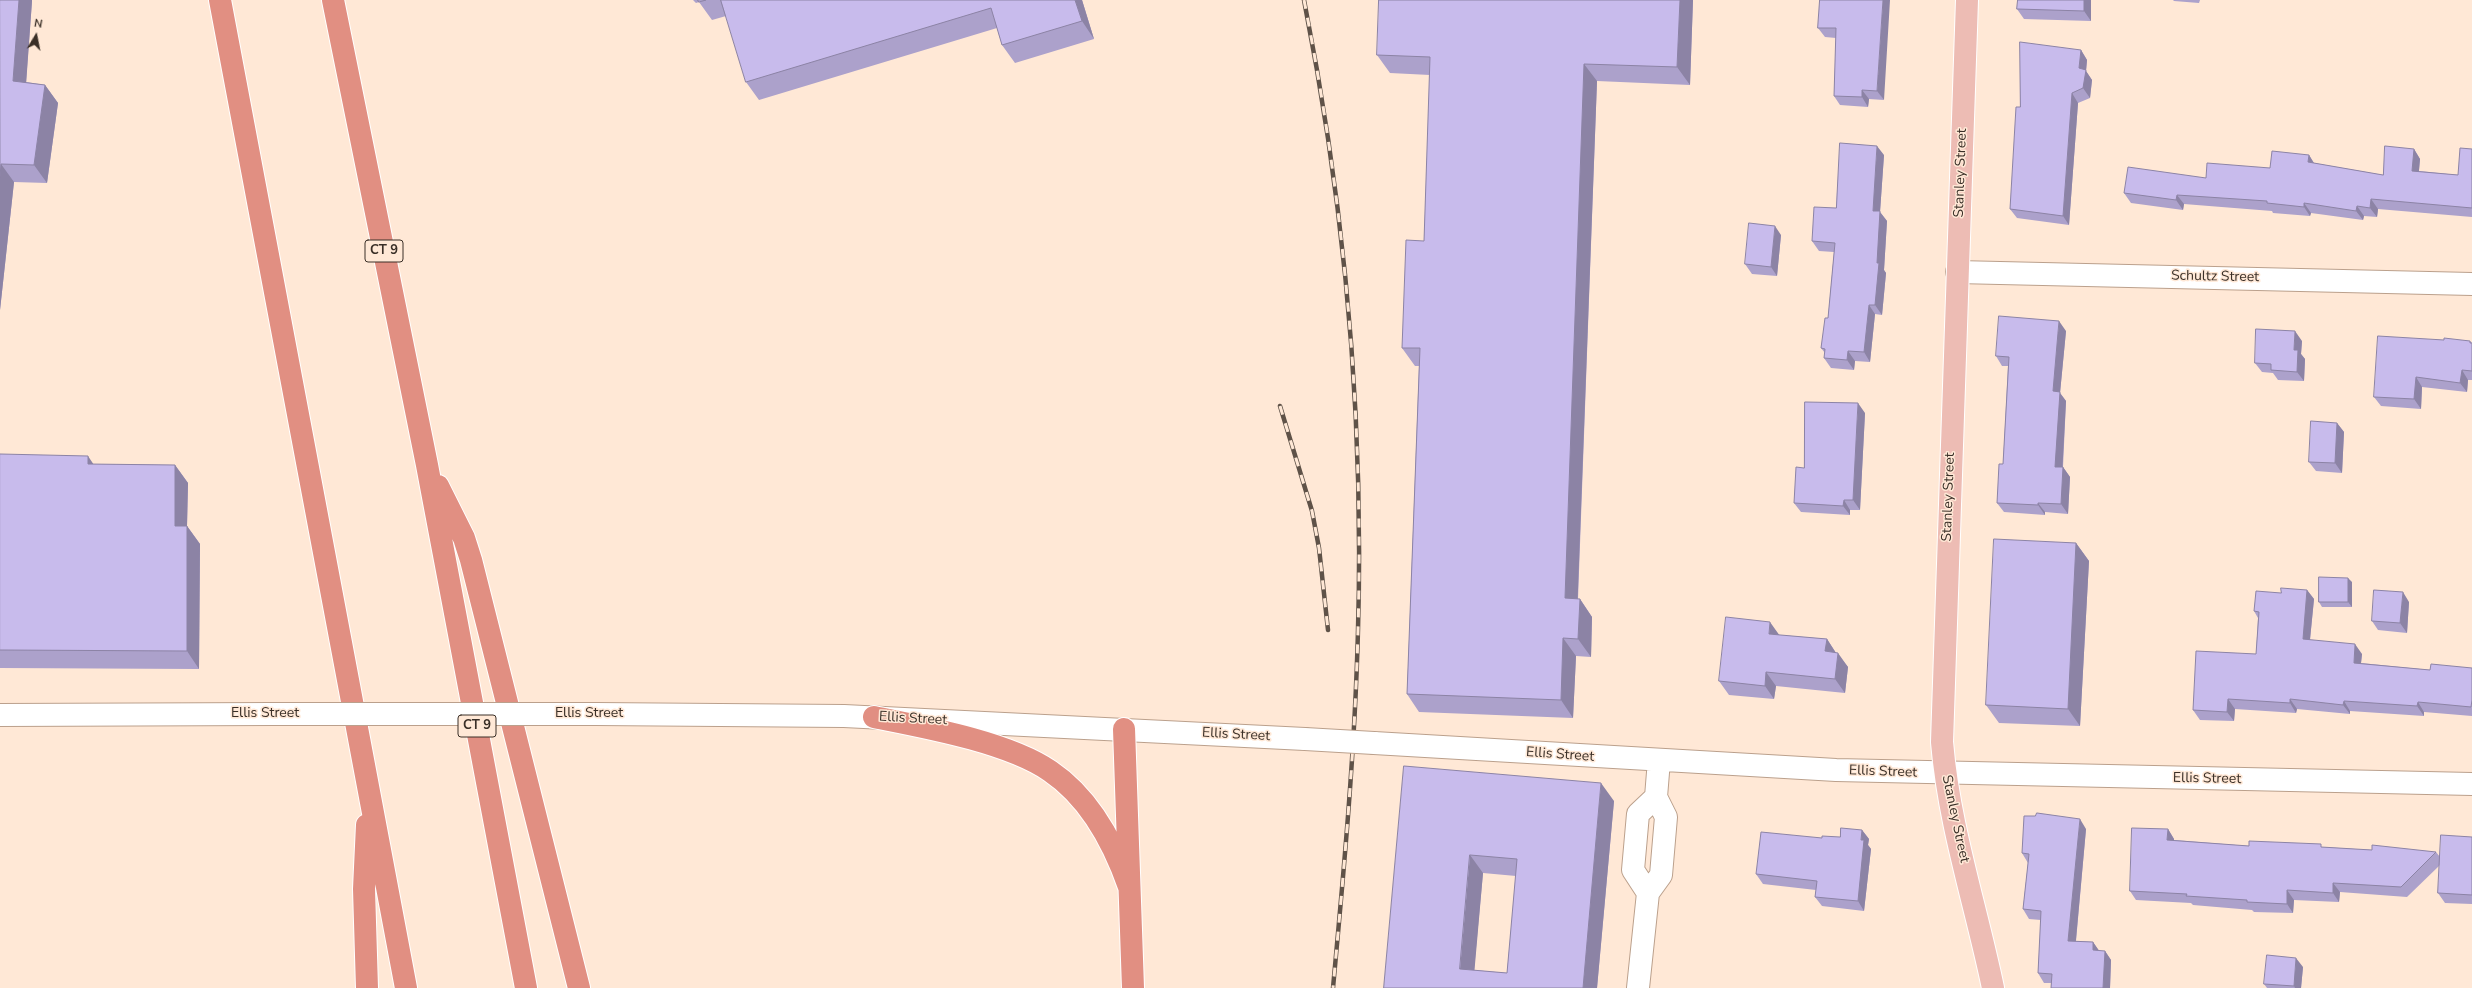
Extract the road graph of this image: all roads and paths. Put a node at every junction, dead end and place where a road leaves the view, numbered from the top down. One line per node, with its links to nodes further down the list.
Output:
1 (220, 0): 13 (highway)
2 (333, 0): 6 (highway, CT 9)
3 (1967, 0): 4 (main road, Stanley Street)
4 (1957, 272): 5 (street, Schultz Street); 11 (main road, Stanley Street)
5 (2472, 284)
6 (427, 465): 17 (highway, CT 9); 18 (highway)
7 (0, 714): 8 (street, Ellis Street, bridge)
8 (874, 717): 9 (street, Ellis Street); 14 (highway)
9 (1124, 729): 10 (street, Ellis Street, bridge); 14 (highway)
10 (1659, 760): 11 (street, Ellis Street); 20 (street)
11 (1945, 773): 12 (street, Ellis Street); 21 (main road, Stanley Street)
12 (2472, 784)
13 (369, 790): 15 (highway); 16 (highway)
14 (1129, 887): 19 (highway)
15 (367, 988)
16 (406, 988)
17 (526, 988)
18 (579, 988)
19 (1133, 988)
20 (1638, 988)
21 (1993, 988)

